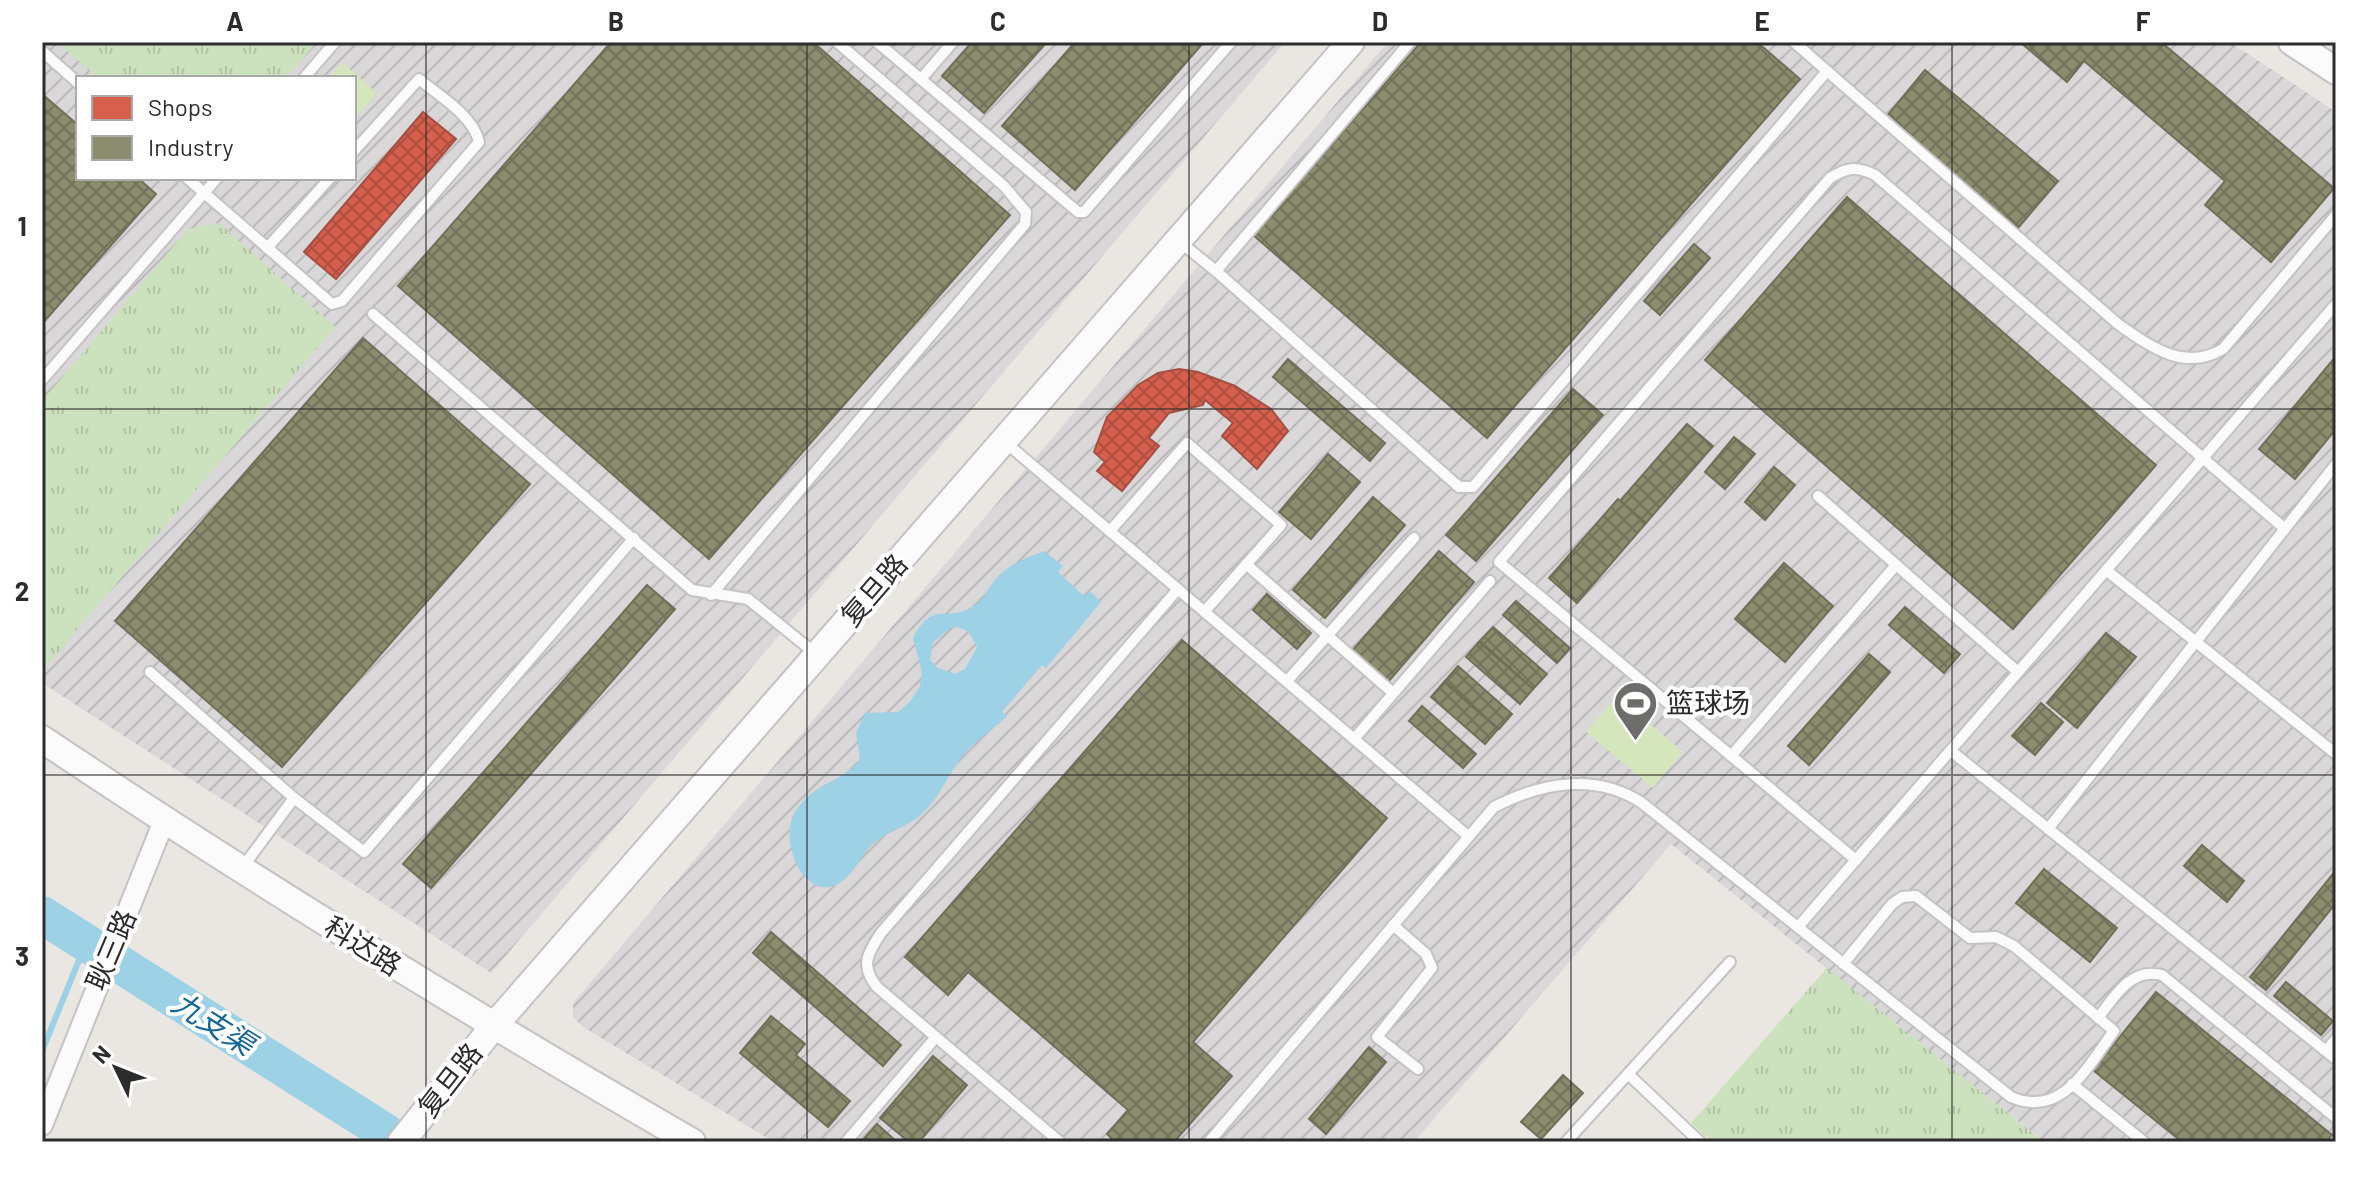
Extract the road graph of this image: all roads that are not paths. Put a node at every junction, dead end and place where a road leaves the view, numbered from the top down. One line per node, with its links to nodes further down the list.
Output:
1 (335, 42): 13 (lane)
2 (837, 42): 41 (lane)
3 (877, 42): 14 (lane)
4 (953, 42): 14 (lane)
5 (1231, 42): 14 (lane)
6 (1351, 42): 22 (street, 复旦路)
7 (1410, 42): 24 (lane)
8 (1794, 42): 11 (lane)
9 (2292, 42): 12 (street)
10 (42, 51): 15 (lane)
11 (1827, 71): 21 (lane); 24 (lane)
12 (2336, 71)
13 (306, 76)
14 (921, 79)
15 (76, 81)
16 (356, 149): 23 (lane)
17 (189, 180): 20 (lane)
18 (215, 180): 20 (lane)
19 (328, 180): 23 (lane)
20 (204, 193): 23 (lane); 27 (lane)
21 (2336, 215)
22 (1179, 240): 24 (lane); 28 (street, 复旦路)
23 (267, 248)
24 (1216, 271)
25 (2336, 304): 29 (lane)
26 (373, 314): 34 (lane)
27 (42, 380)
28 (1004, 441): 33 (lane); 45 (street, 复旦路)
29 (2202, 459): 32 (lane); 38 (lane); 54 (lane)
30 (2336, 464): 32 (lane)
31 (1818, 496): 37 (lane)
32 (2285, 529): 44 (lane)
33 (1110, 531): 36 (lane); 40 (lane)
34 (634, 538): 41 (lane); 55 (lane)
35 (1414, 538): 43 (lane)
36 (1246, 564): 42 (lane); 43 (lane)
37 (1896, 565): 47 (lane); 54 (lane)
38 (2106, 570): 44 (lane); 47 (lane)
39 (1490, 581): 49 (lane)
40 (1178, 589): 42 (lane); 67 (lane)
41 (711, 595): 45 (lane)
42 (1205, 611): 48 (lane)
43 (1327, 636): 48 (lane); 49 (lane)
44 (2196, 642): 53 (lane); 57 (lane)
45 (817, 655): 66 (street, 复旦路)
46 (150, 672): 55 (lane)
47 (2018, 672): 52 (lane)
48 (1287, 681): 51 (lane)
49 (1393, 693): 51 (lane)
50 (42, 739): 56 (street, 科达路)
51 (1354, 739): 58 (lane)
52 (1951, 751): 57 (lane); 59 (lane)
53 (2336, 754)
54 (1731, 756): 59 (lane)
55 (294, 798): 60 (lane)
56 (164, 821): 60 (street, 科达路); 75 (street, 耿三路)
57 (2048, 829): 69 (lane)
58 (1468, 836): 61 (lane); 62 (lane)
59 (1856, 860): 62 (lane)
60 (241, 869): 66 (street, 科达路)
61 (1393, 925): 71 (lane); 80 (lane)
62 (1798, 927): 64 (lane)
63 (1730, 962): 72 (lane)
64 (1843, 964): 65 (lane); 73 (lane)
65 (2098, 1018): 73 (lane); 74 (lane)
66 (493, 1027): 76 (street, 复旦路); 77 (street, 科达路)
67 (936, 1037): 78 (lane); 79 (lane)
68 (2336, 1039): 69 (lane)
69 (2326, 1051): 70 (lane)
70 (2336, 1059)
71 (1418, 1069)
72 (1628, 1074): 81 (lane); 82 (lane)
73 (2072, 1084): 83 (lane)
74 (2336, 1118)
75 (42, 1125)
76 (401, 1142)
77 (692, 1142)
78 (846, 1142)
79 (1060, 1142)
80 (1209, 1142)
81 (1566, 1142)
82 (1700, 1142)
83 (2144, 1142)

